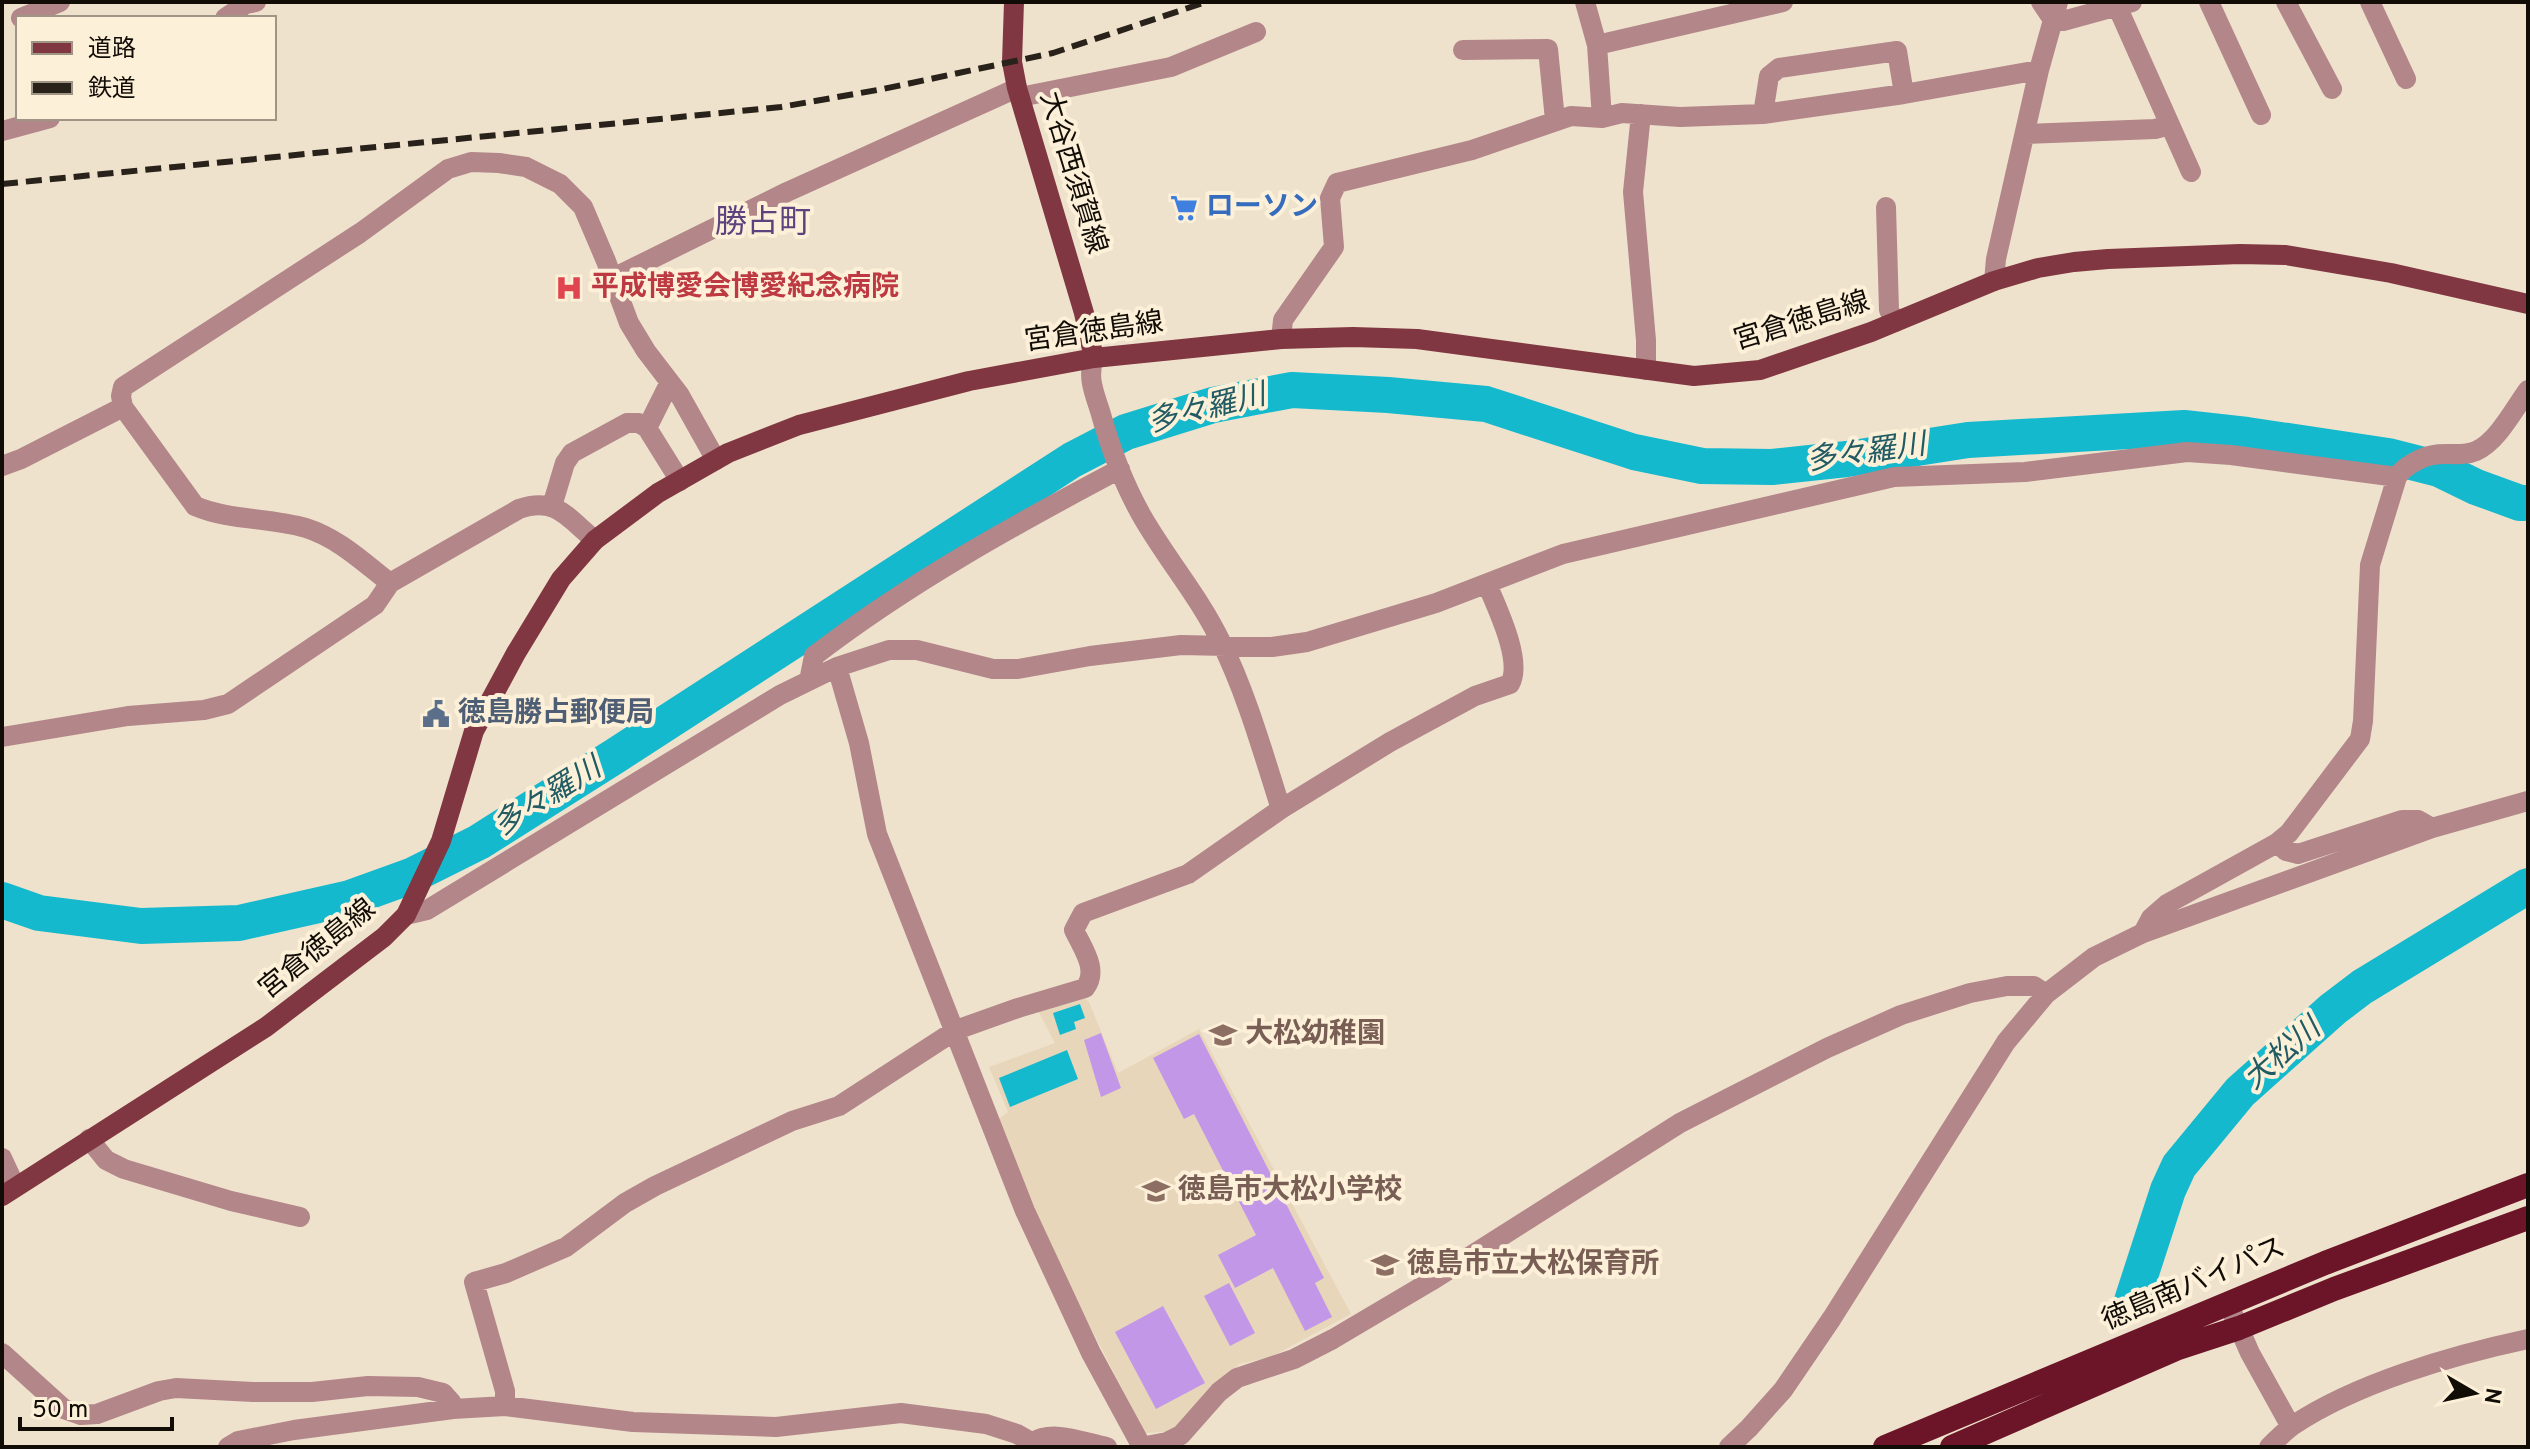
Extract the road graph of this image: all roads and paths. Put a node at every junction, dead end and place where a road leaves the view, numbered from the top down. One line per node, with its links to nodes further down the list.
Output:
1 (60, 2): 12 (street)
2 (256, 2): 13 (street)
3 (1014, 2): 20 (main road, 大谷西須賀線)
4 (1585, 2): 15 (street)
5 (1783, 2): 15 (street)
6 (2041, 2): 11 (street)
7 (2209, 2): 24 (street)
8 (2286, 2): 19 (street)
9 (2370, 2): 18 (street)
10 (2124, 4): 11 (street); 28 (street)
11 (2056, 11): 17 (street)
12 (27, 16)
13 (228, 16)
14 (1256, 32): 20 (street)
15 (1597, 45): 25 (street)
16 (1463, 50): 27 (street)
17 (2039, 70): 21 (street); 30 (street)
18 (2406, 79)
19 (2332, 89)
20 (1019, 92): 33 (street); 38 (main road, 大谷西須賀線)
21 (1904, 94): 23 (street); 23 (street)
22 (1641, 114): 23 (street); 25 (street); 39 (street)
23 (1763, 114)
24 (2261, 115)
25 (1602, 118): 27 (street)
26 (43, 120): 29 (street)
27 (1555, 120): 37 (street)
28 (2170, 125): 30 (street); 31 (street)
29 (2, 131)
30 (2025, 134): 34 (street)
31 (2191, 172)
32 (1886, 207): 36 (street)
33 (613, 278): 40 (street); 42 (street)
34 (1994, 281): 35 (main road, 宮倉徳島線); 36 (main road, 宮倉徳島線)
35 (2528, 304)
36 (1895, 322): 39 (main road, 宮倉徳島線)
37 (1281, 339): 38 (main road, 宮倉徳島線); 39 (main road, 宮倉徳島線)
38 (1094, 358): 44 (main road, 宮倉徳島線); 45 (street)
39 (1646, 370)
40 (670, 382): 43 (street); 44 (street)
41 (2528, 390): 47 (street)
42 (123, 407): 46 (street); 51 (street)
43 (647, 428): 48 (street); 49 (street)
44 (716, 460): 48 (main road, 宮倉徳島線)
45 (1118, 464): 53 (street); 55 (street)
46 (2, 466)
47 (2399, 473): 52 (street); 60 (street)
48 (680, 481): 50 (main road, 宮倉徳島線)
49 (552, 506): 50 (street); 51 (street)
50 (595, 540): 61 (main road, 宮倉徳島線)
51 (390, 583): 56 (street)
52 (1487, 584): 53 (street); 58 (street)
53 (1223, 645): 54 (street); 58 (street)
54 (837, 667): 55 (street); 64 (street)
55 (809, 681): 61 (street)
56 (2, 737)
57 (2528, 801): 59 (street)
58 (1281, 809): 64 (street)
59 (2432, 828): 60 (street); 62 (street)
60 (2277, 843): 62 (street)
61 (411, 906): 65 (main road, 宮倉徳島線)
62 (2143, 933): 63 (street)
63 (2046, 994): 81 (street); 82 (street)
64 (956, 1030): 75 (street); 81 (street)
65 (89, 1139): 68 (main road, 宮倉徳島線); 69 (street)
66 (2, 1158): 68 (street)
67 (2528, 1185): 71 (highway, 徳島南バイパス)
68 (8, 1191)
69 (300, 1217)
70 (2528, 1218): 72 (highway, 徳島南バイパス)
71 (2228, 1303): 72 (street); 83 (highway, 徳島南バイパス)
72 (2239, 1328): 77 (street); 84 (highway, 徳島南バイパス)
73 (2528, 1339): 77 (street)
74 (2, 1353): 76 (street)
75 (505, 1406): 76 (street); 78 (street)
76 (453, 1409): 79 (street)
77 (2291, 1427): 85 (street)
78 (1036, 1445): 80 (street)
79 (228, 1447)
80 (1107, 1447)
81 (1142, 1447)
82 (1729, 1447)
83 (1885, 1447)
84 (1952, 1447)
85 (2269, 1447)

